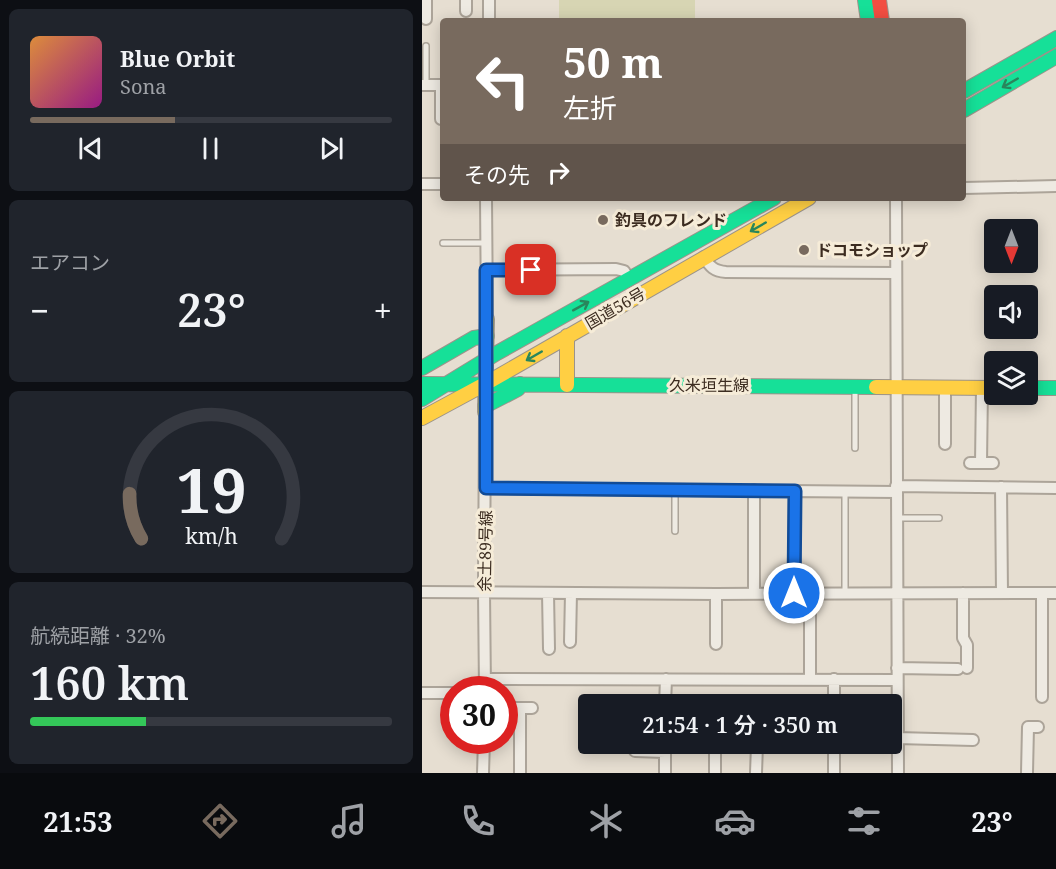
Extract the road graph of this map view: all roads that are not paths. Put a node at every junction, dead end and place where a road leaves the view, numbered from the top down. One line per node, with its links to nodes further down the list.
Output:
1 (426, 0): 8 (street)
2 (489, 0): 5 (street)
3 (865, 0): 6 (main road)
4 (879, 0): 7 (main road)
5 (489, 18)
6 (868, 18)
7 (882, 18)
8 (426, 19)
9 (1056, 38): 14 (main road)
10 (426, 45): 12 (lane)
11 (1056, 56): 15 (main road, one-way to 15)
12 (424, 85): 13 (street)
13 (440, 85)
14 (966, 90)
15 (966, 109)
16 (440, 183): 17 (street)
17 (422, 184)
18 (1056, 186): 19 (street)
19 (966, 188)
20 (486, 201): 25 (street)
21 (769, 201): 29 (main road, 国道56号)
22 (800, 201): 26 (main road, 国道56号, one-way to 26)
23 (896, 201): 28 (street)
24 (443, 243): 25 (lane)
25 (486, 243): 27 (street)
26 (704, 257): 28 (street); 32 (main road, 国道56号)
27 (486, 270): 29 (street); 30 (street)
28 (896, 273): 41 (street)
29 (629, 279): 33 (main road, 国道56号, one-way to 29)
30 (487, 319): 31 (main road)
31 (487, 336): 33 (main road); 34 (main road)
32 (567, 336): 37 (main road, 国道56号, one-way to 37); 39 (main road)
33 (486, 360): 36 (main road, 国道56号); 37 (main road)
34 (422, 368)
35 (422, 384): 36 (main road, 久米垣生線)
36 (449, 384): 37 (main road, 久米垣生線); 46 (main road, 国道56号)
37 (485, 384): 38 (main road, 久米垣生線); 48 (main road); 49 (main road, 国道56号)
38 (520, 384): 39 (main road, 久米垣生線); 48 (main road)
39 (567, 385): 40 (main road, 久米垣生線)
40 (855, 386): 41 (main road, 久米垣生線); 51 (lane)
41 (895, 386): 42 (main road, 久米垣生線); 56 (street)
42 (945, 387): 43 (main road, 久米垣生線); 50 (street)
43 (984, 388)
44 (1038, 388): 45 (main road)
45 (1056, 388)
46 (422, 399)
47 (985, 405): 52 (street)
48 (485, 409): 54 (street, 余土89号線)
49 (422, 418)
50 (945, 444)
51 (855, 448)
52 (994, 463)
53 (1001, 487): 55 (street); 56 (street); 74 (street)
54 (486, 488): 57 (street); 65 (street, 余土89号線)
55 (1056, 488)
56 (896, 489): 60 (street); 61 (street)
57 (675, 490): 58 (street); 63 (lane)
58 (754, 490): 59 (street); 68 (street)
59 (795, 491): 60 (street); 69 (street)
60 (845, 491): 71 (lane)
61 (896, 518): 62 (lane); 72 (street)
62 (939, 518)
63 (675, 531)
64 (422, 591): 65 (street)
65 (484, 592): 66 (street); 82 (street, 余土89号線)
66 (548, 593): 67 (street); 80 (street)
67 (570, 593): 77 (street); 78 (street)
68 (754, 593): 69 (street); 77 (street)
69 (794, 593): 70 (street)
70 (810, 593): 71 (street); 84 (street)
71 (845, 593): 72 (street)
72 (897, 593): 73 (street); 81 (street)
73 (963, 593): 74 (street); 81 (street)
74 (1002, 593): 75 (street)
75 (1042, 593): 76 (street); 92 (street)
76 (1056, 593)
77 (716, 594): 79 (street)
78 (570, 642)
79 (716, 644)
80 (549, 649)
81 (897, 674): 85 (street); 91 (street)
82 (485, 676)
83 (666, 679): 84 (street); 86 (street); 89 (street)
84 (810, 679): 85 (street)
85 (834, 679): 90 (street)
86 (518, 683)
87 (422, 693): 88 (street)
88 (440, 693)
89 (665, 694)
90 (834, 694)
91 (897, 694)
92 (1042, 697)
93 (518, 708): 104 (street)
94 (1038, 727): 110 (street)
95 (902, 738): 96 (street)
96 (973, 740)
97 (484, 754): 103 (street)
98 (665, 754): 105 (street)
99 (715, 754): 106 (street)
100 (757, 754): 107 (street)
101 (834, 754): 108 (street)
102 (897, 754): 109 (street)
103 (483, 773)
104 (520, 773)
105 (665, 773)
106 (715, 773)
107 (756, 773)
108 (834, 773)
109 (898, 773)
110 (1027, 773)

